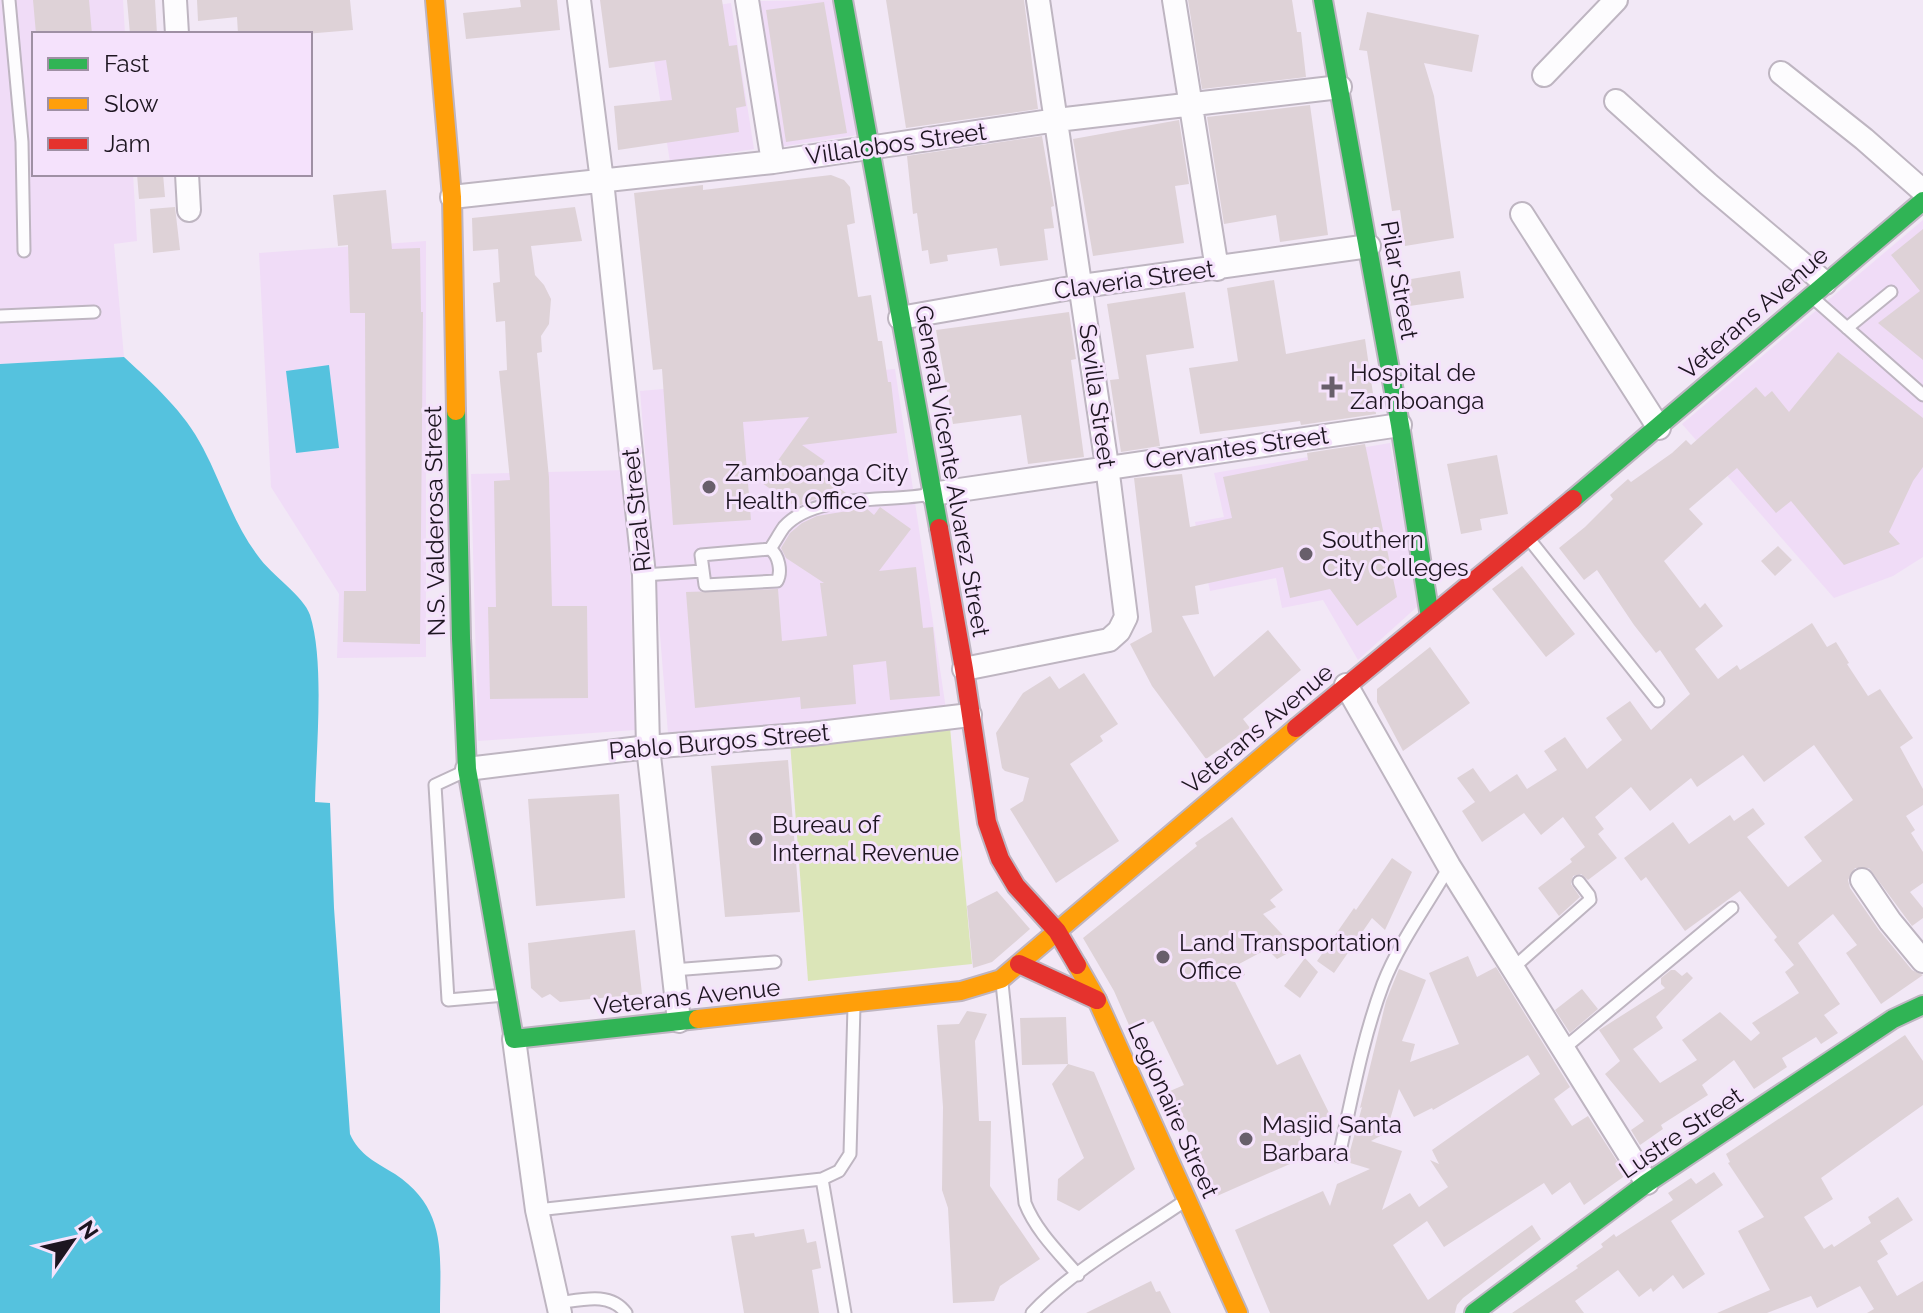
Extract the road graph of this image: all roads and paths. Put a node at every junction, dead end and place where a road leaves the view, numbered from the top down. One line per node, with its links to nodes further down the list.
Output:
1 (9, 0): 28 (lane)
2 (175, 0): 11 (street)
3 (435, 0): 23 (main road, N.S. Valderosa Street)
4 (579, 0): 21 (street, Rizal Street)
5 (747, 0): 19 (street)
6 (843, 0): 18 (main road, General Vicente Alvarez Street)
7 (1038, 0): 17 (street, Sevilla Street)
8 (1174, 0): 16 (street)
9 (1323, 0): 14 (main road, Pilar Street)
10 (1616, 0): 13 (street)
11 (177, 32)
12 (1781, 73): 22 (street)
13 (1544, 75)
14 (1340, 87): 16 (street, Villalobos Street); 27 (main road, Pilar Street)
15 (1616, 101): 31 (street)
16 (1190, 105): 17 (street, Villalobos Street); 29 (street)
17 (1057, 120): 18 (street, Villalobos Street); 30 (street, Sevilla Street)
18 (868, 147): 19 (street, Villalobos Street); 35 (main road, General Vicente Alvarez Street)
19 (773, 162): 21 (street, Villalobos Street)
20 (187, 176): 25 (street)
21 (602, 181): 23 (street, Villalobos Street); 45 (street, Rizal Street)
22 (1923, 191)
23 (452, 197): 52 (main road, N.S. Valderosa Street)
24 (1923, 201): 31 (main road, Veterans Avenue)
25 (189, 210)
26 (1522, 214): 39 (street)
27 (1369, 246): 29 (street, Claveria Street); 38 (main road, Pilar Street)
28 (24, 251)
29 (1217, 269): 30 (street, Claveria Street)
30 (1082, 286): 35 (street, Claveria Street); 40 (street, Sevilla Street)
31 (1818, 289): 36 (lane); 39 (main road, Veterans Avenue)
32 (1891, 292): 36 (lane)
33 (94, 312): 34 (lane)
34 (0, 316)
35 (900, 318): 41 (main road, General Vicente Alvarez Street)
36 (1847, 328): 37 (lane)
37 (1923, 395)
38 (1400, 425): 40 (street, Cervantes Street); 46 (main road, Pilar Street)
39 (1659, 428): 42 (main road, Veterans Avenue)
40 (1107, 466): 41 (street, Cervantes Street); 47 (street, Sevilla Street)
41 (932, 494): 43 (lane); 47 (main road, General Vicente Alvarez Street)
42 (1526, 535): 46 (main road, Veterans Avenue); 49 (lane)
43 (770, 549): 44 (lane); 44 (lane)
44 (702, 571): 45 (lane)
45 (644, 575): 51 (street, Rizal Street)
46 (1430, 617): 48 (main road, Veterans Avenue)
47 (964, 669): 50 (main road, General Vicente Alvarez Street)
48 (1346, 685): 53 (street); 57 (main road, Veterans Avenue)
49 (1658, 701)
50 (970, 715): 51 (street, Pablo Burgos Street); 57 (main road, General Vicente Alvarez Street)
51 (648, 747): 52 (street, Pablo Burgos Street); 62 (street, Rizal Street)
52 (467, 769): 64 (main road, N.S. Valderosa Street); 64 (lane)
53 (1449, 866): 61 (street); 71 (lane)
54 (1862, 880): 58 (street)
55 (1579, 882): 61 (lane)
56 (1732, 908): 70 (lane)
57 (1057, 931): 60 (main road, Veterans Avenue); 65 (main road, Legionaire Street)
58 (1923, 961)
59 (775, 962): 62 (lane)
60 (1019, 964): 63 (main road, Veterans Avenue); 65 (main road)
61 (1513, 968): 70 (street)
62 (673, 970): 68 (street, Rizal Street)
63 (1001, 979): 66 (main road, Veterans Avenue); 76 (lane)
64 (508, 995): 69 (main road, N.S. Valderosa Street)
65 (1097, 1000): 74 (main road, Legionaire Street)
66 (854, 1004): 68 (main road, Veterans Avenue); 72 (lane)
67 (1923, 1005): 73 (main road, Lustre Street)
68 (679, 1021): 69 (main road, Veterans Avenue)
69 (514, 1039): 75 (street)
70 (1562, 1050): 73 (street)
71 (1339, 1156)
72 (822, 1179): 75 (lane); 79 (lane)
73 (1647, 1183): 82 (main road, Lustre Street)
74 (1186, 1200): 76 (lane); 81 (main road, Legionaire Street)
75 (537, 1210): 77 (street)
76 (1078, 1275): 80 (lane)
77 (558, 1308): 78 (lane)
78 (626, 1313)
79 (845, 1313)
80 (1032, 1313)
81 (1238, 1313)
82 (1474, 1313)

